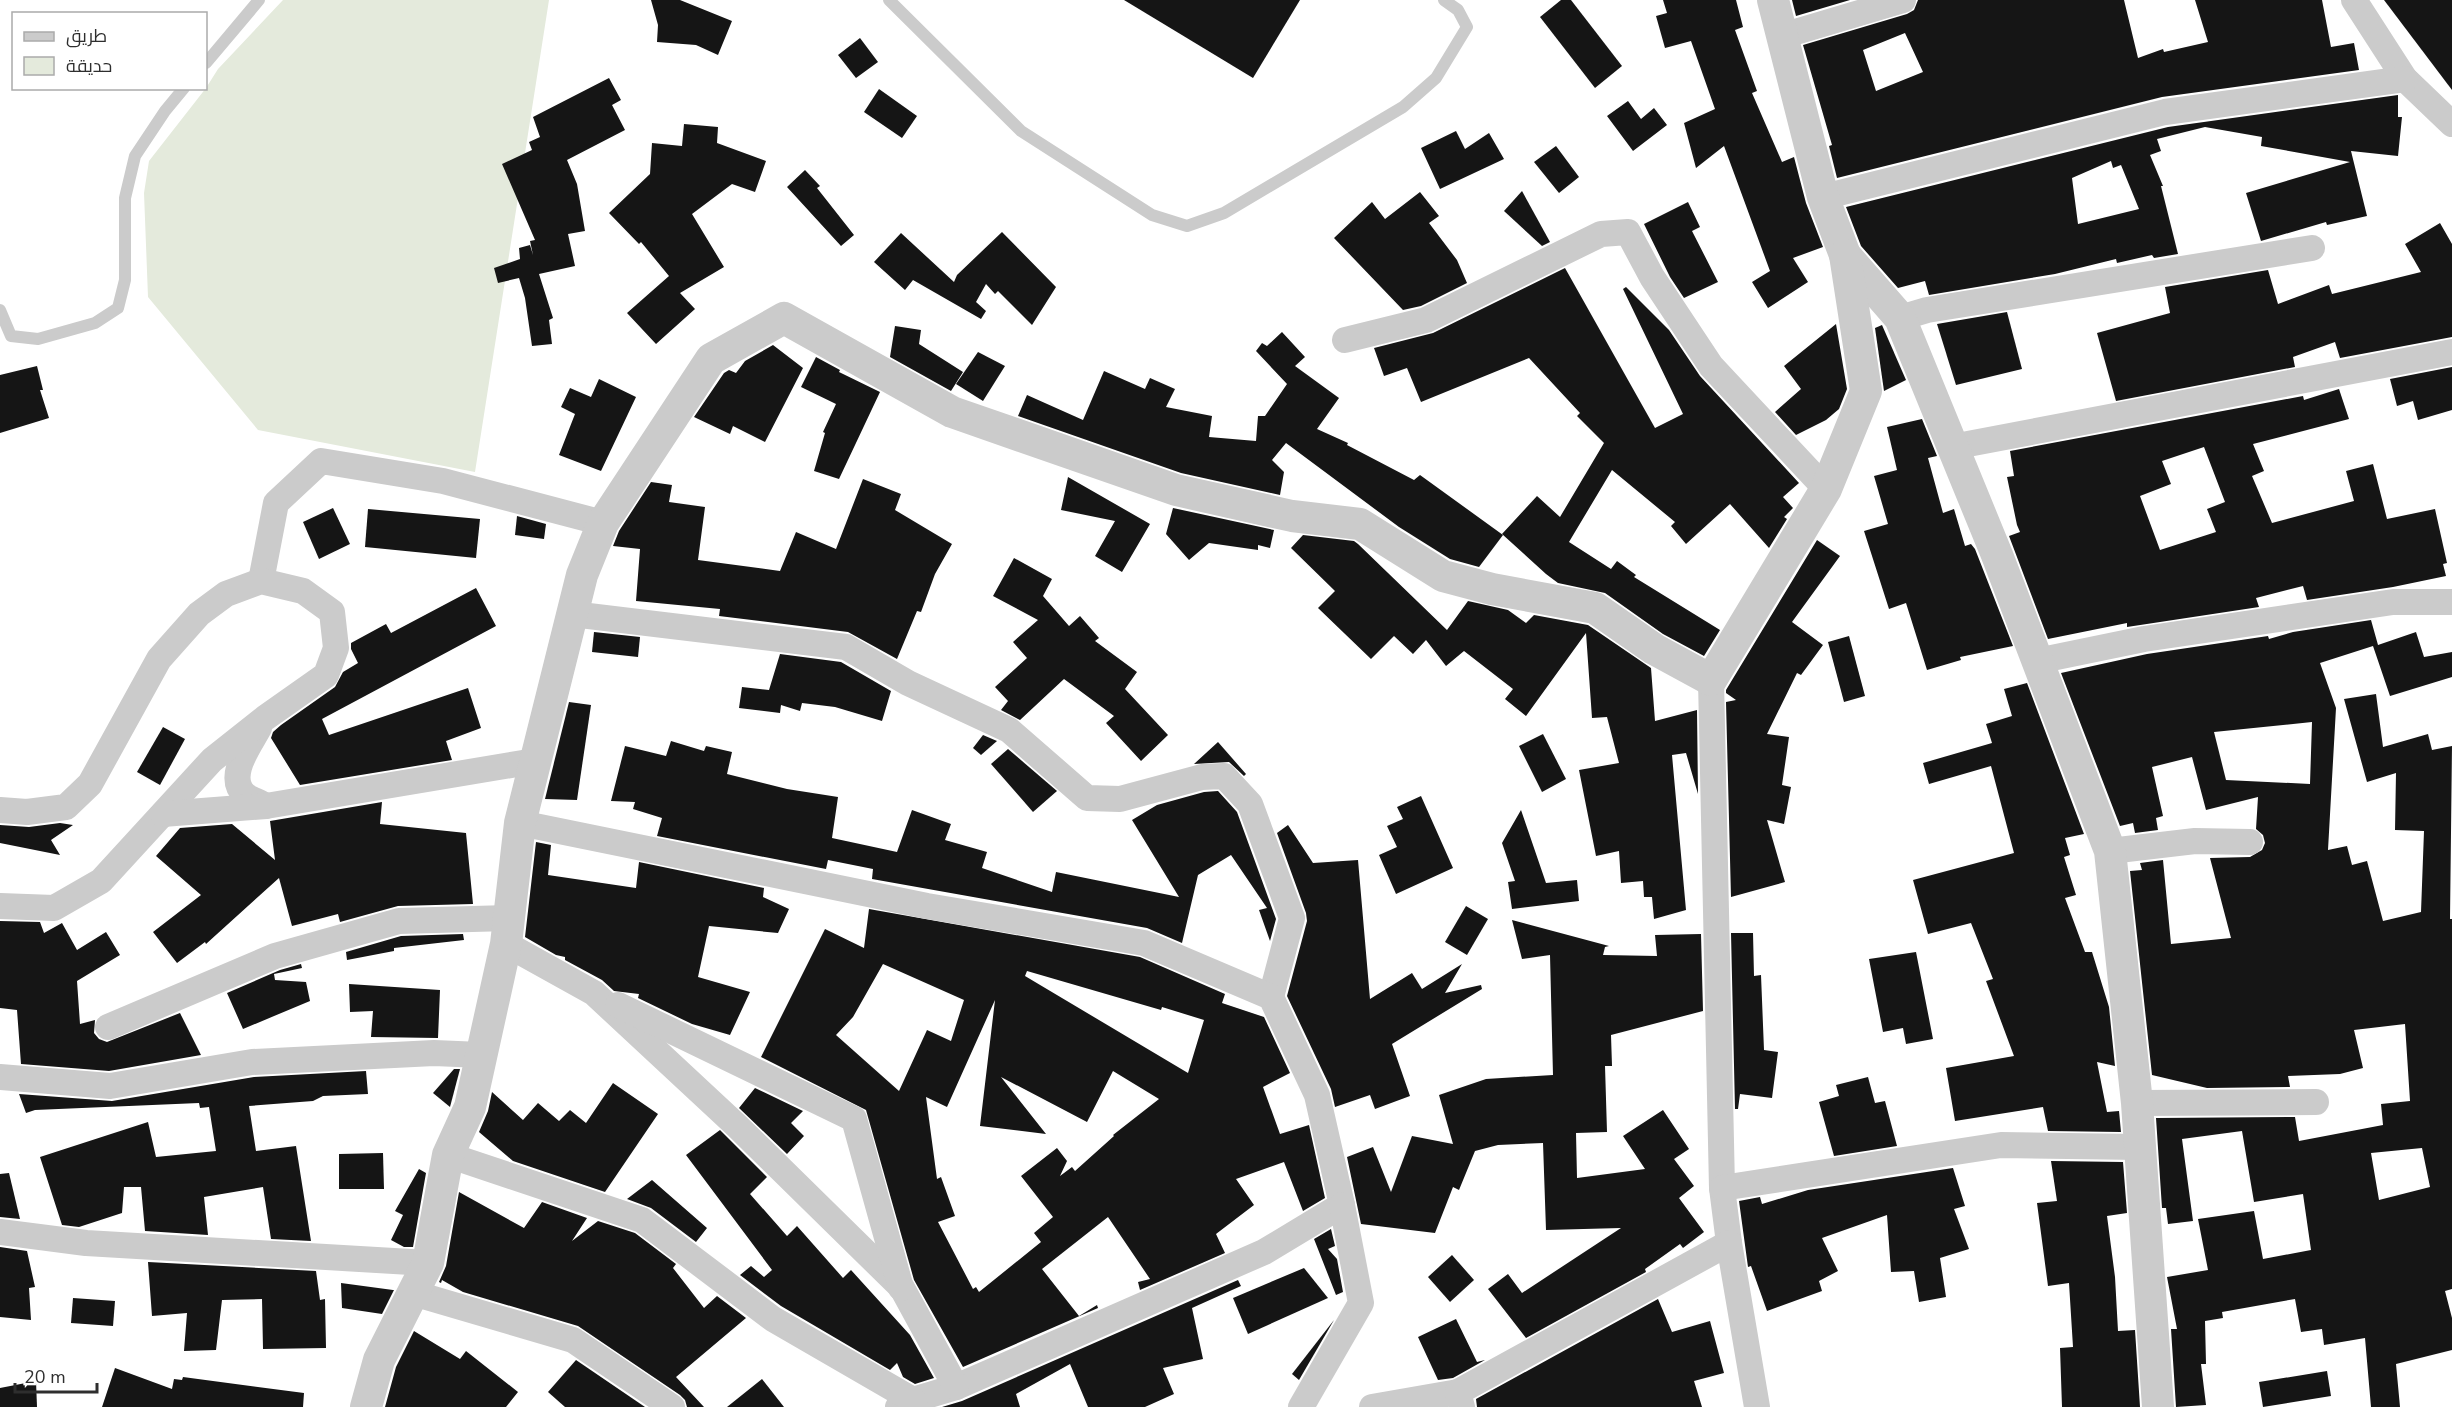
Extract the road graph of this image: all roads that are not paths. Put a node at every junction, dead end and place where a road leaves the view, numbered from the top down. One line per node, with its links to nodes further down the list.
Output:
1 (260, 0): 8 (lane)
2 (889, 0): 3 (lane)
3 (1444, 0)
4 (1773, 0): 7 (street)
5 (1903, 0): 7 (street)
6 (2355, 0): 9 (street)
7 (1782, 36): 12 (street)
8 (207, 62)
9 (2405, 79): 11 (street); 12 (street)
10 (182, 90): 15 (lane)
11 (2452, 124)
12 (1823, 197): 14 (street)
13 (2312, 248): 16 (street)
14 (1845, 255): 16 (street); 20 (street)
15 (0, 310)
16 (1900, 318): 19 (street)
17 (1345, 340): 20 (street)
18 (2452, 352): 19 (street)
19 (1952, 447): 25 (street)
20 (1826, 489): 26 (street)
21 (603, 523): 22 (street); 24 (street); 26 (street)
22 (261, 581): 27 (street); 30 (street)
23 (2452, 602): 25 (street)
24 (572, 614): 28 (street); 38 (street)
25 (2037, 661): 34 (street)
26 (1711, 680): 46 (street)
27 (265, 718): 29 (street); 31 (street)
28 (535, 761): 29 (street); 32 (street)
29 (266, 806): 31 (street)
30 (0, 810)
31 (163, 814): 35 (street)
32 (520, 823): 36 (street); 38 (street)
33 (2250, 842): 34 (street)
34 (2110, 851): 43 (street)
35 (0, 906)
36 (507, 931): 37 (street); 39 (street); 40 (street)
37 (594, 993): 51 (street); 51 (street)
38 (1271, 997): 47 (street)
39 (108, 1027)
40 (481, 1055): 41 (street); 45 (street)
41 (0, 1077)
42 (2316, 1102): 43 (street)
43 (2137, 1104): 44 (street)
44 (2139, 1147): 46 (street); 61 (street)
45 (448, 1155): 50 (street); 55 (street)
46 (1722, 1188): 49 (street)
47 (1342, 1205): 53 (street); 58 (street)
48 (0, 1232): 50 (street)
49 (1729, 1243): 54 (street); 60 (street)
50 (428, 1263): 52 (street)
51 (902, 1288): 53 (street)
52 (413, 1293): 56 (street); 57 (street)
53 (956, 1387): 55 (street)
54 (1460, 1399): 59 (street)
55 (909, 1405)
56 (366, 1407)
57 (672, 1407)
58 (1301, 1407)
59 (1372, 1407)
60 (1757, 1407)
61 (2158, 1407)

